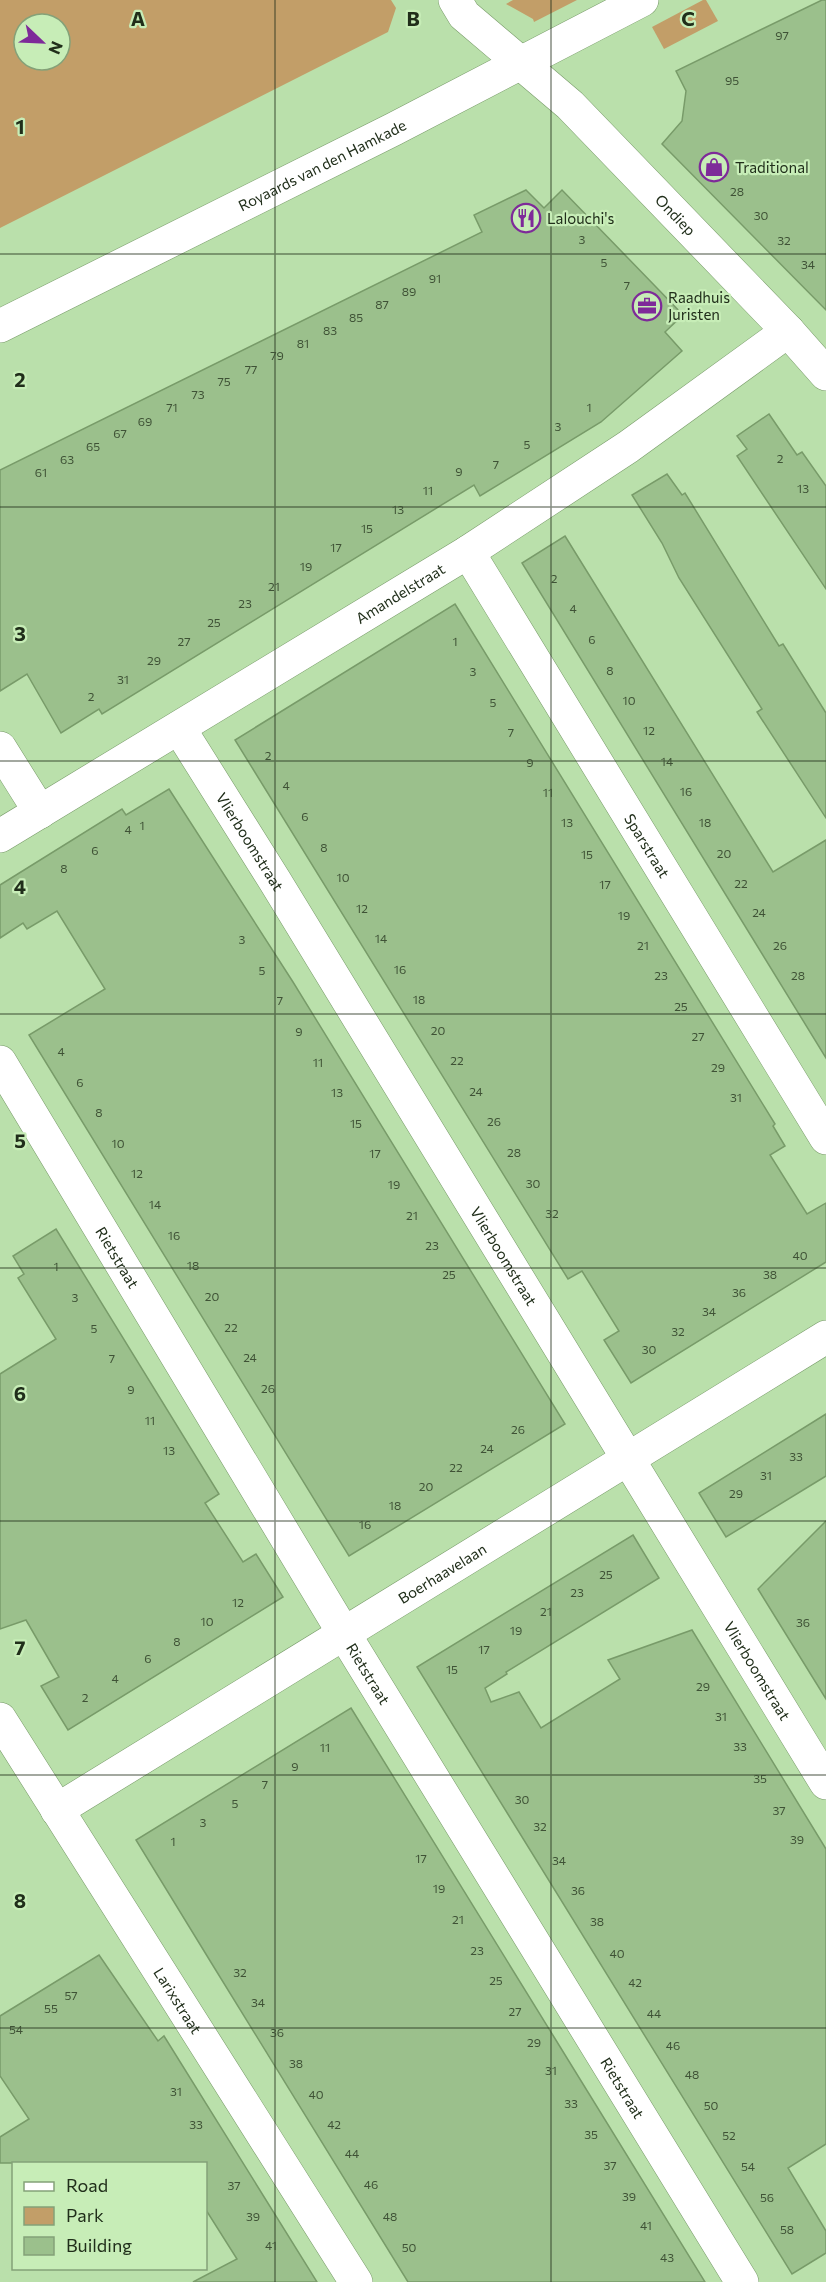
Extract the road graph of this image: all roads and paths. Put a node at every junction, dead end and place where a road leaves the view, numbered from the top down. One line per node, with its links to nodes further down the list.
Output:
1 (455, 0): 3 (street, Ondiep)
2 (642, 0): 3 (street, Royaards van den Hamkade)
3 (522, 62): 4 (street, Royaards van den Hamkade); 5 (street, Ondiep)
4 (0, 326)
5 (788, 331): 6 (street, Ondiep); 7 (street, Amandelstraat)
6 (826, 374)
7 (468, 552): 8 (street, Amandelstraat); 13 (street, Sparstraat)
8 (179, 728): 10 (street, Amandelstraat); 15 (street, Vlierboomstraat)
9 (0, 748): 10 (street)
10 (40, 812): 11 (street, Amandelstraat)
11 (0, 836)
12 (0, 1062): 16 (street, Rietstraat)
13 (826, 1138)
14 (826, 1337): 15 (street, Boerhaavelaan)
15 (626, 1459): 16 (street, Boerhaavelaan); 18 (street, Vlierboomstraat)
16 (343, 1632): 19 (street, Boerhaavelaan); 21 (street, Rietstraat)
17 (0, 1719): 19 (street, Larixstraat)
18 (826, 1783)
19 (57, 1810): 20 (street, Larixstraat)
20 (356, 2282)
21 (742, 2282)

